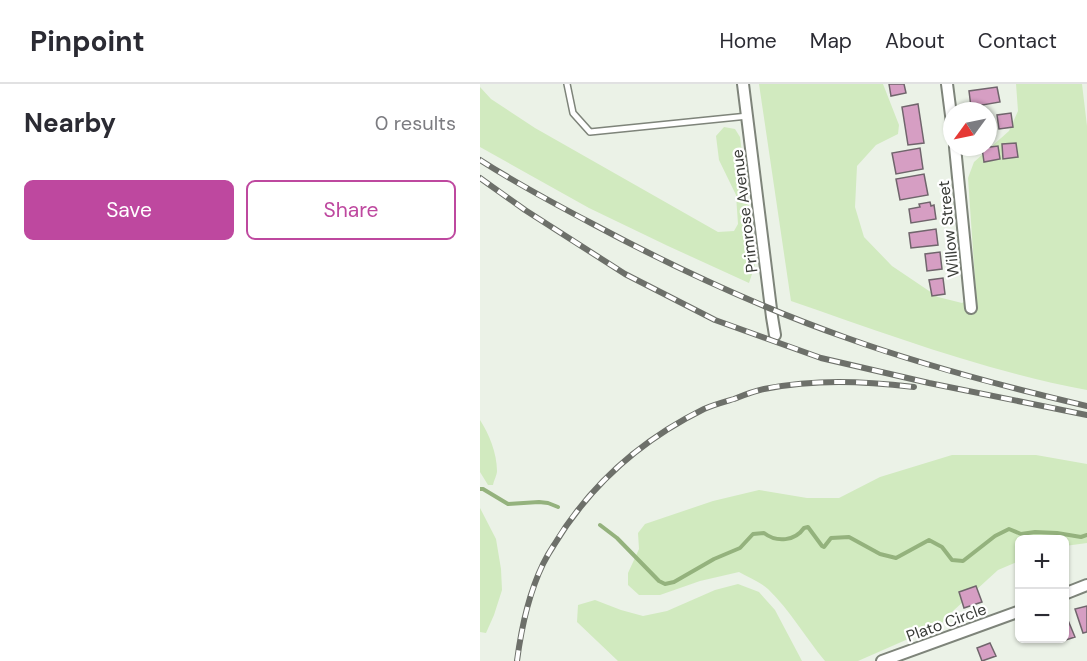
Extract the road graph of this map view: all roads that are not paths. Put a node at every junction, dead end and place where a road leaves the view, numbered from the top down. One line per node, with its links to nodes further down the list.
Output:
1 (567, 84): 5 (lane)
2 (743, 84): 5 (street, Primrose Avenue)
3 (947, 84): 4 (street)
4 (949, 102)
5 (747, 116): 8 (street, Primrose Avenue)
6 (956, 156): 7 (street, Willow Street)
7 (971, 308)
8 (776, 335)
9 (1087, 585): 10 (street)
10 (1069, 592)
11 (1015, 612): 12 (street, Plato Circle)
12 (882, 661)

